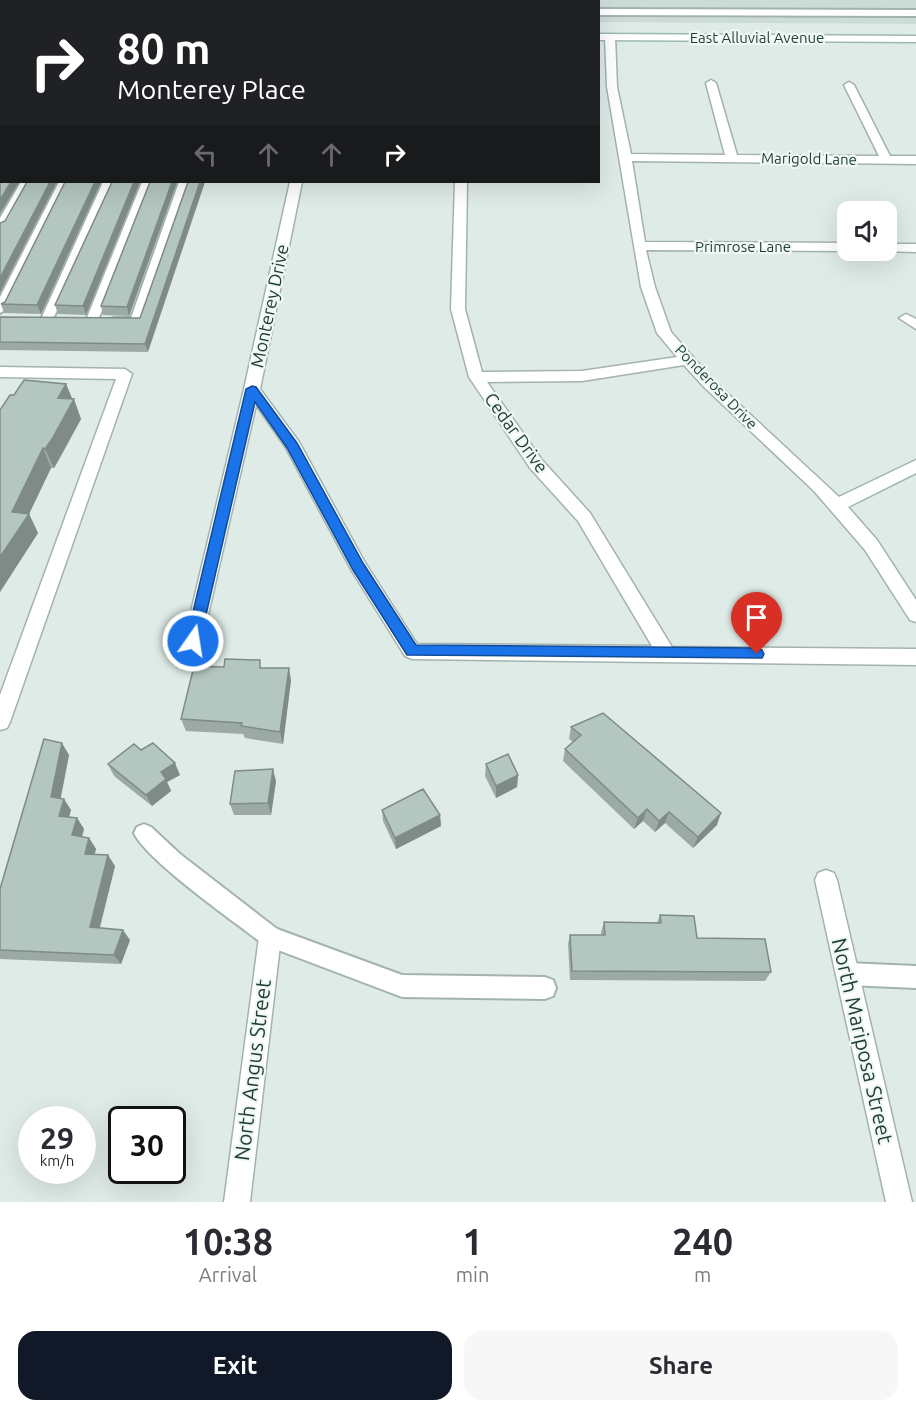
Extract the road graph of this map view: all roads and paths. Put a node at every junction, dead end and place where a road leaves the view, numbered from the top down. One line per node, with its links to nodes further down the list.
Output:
1 (600, 12): 2 (lane)
2 (916, 13)
3 (604, 37): 4 (street, East Alluvial Avenue); 7 (street, Ponderosa Drive)
4 (916, 39)
5 (711, 83): 9 (street)
6 (849, 85): 10 (street, Marigold Lane)
7 (605, 87): 8 (street, Ponderosa Drive)
8 (626, 157): 9 (street, Marigold Lane); 20 (street, Ponderosa Drive)
9 (732, 158): 10 (street, Marigold Lane)
10 (886, 159): 11 (street, Marigold Lane)
11 (916, 160)
12 (26, 183): 19 (lane)
13 (64, 183): 24 (lane)
14 (109, 183): 25 (lane)
15 (148, 183): 16 (lane)
16 (185, 183)
17 (296, 183): 29 (street, Monterey Drive)
18 (460, 183): 28 (street, Cedar Drive)
19 (0, 228)
20 (639, 246): 21 (street, Primrose Lane); 26 (street, Ponderosa Drive)
21 (837, 247)
22 (897, 248): 23 (street)
23 (916, 248)
24 (0, 309)
25 (63, 319)
26 (688, 360): 28 (street); 31 (street, Ponderosa Drive)
27 (0, 372): 36 (street)
28 (476, 377): 34 (street, Cedar Drive)
29 (252, 389): 33 (street, Monterey Drive); 34 (street)
30 (916, 466): 31 (street)
31 (836, 506): 32 (street, Ponderosa Drive)
32 (916, 615)
33 (193, 641)
34 (666, 653): 35 (street)
35 (916, 657)
36 (0, 722)
37 (144, 833): 39 (lane)
38 (826, 880): 40 (street, North Mariposa Street)
39 (270, 937): 42 (lane); 43 (street, North Angus Street)
40 (847, 974): 41 (lane); 44 (street, North Mariposa Street)
41 (916, 978)
42 (545, 988)
43 (237, 1202)
44 (899, 1202)

